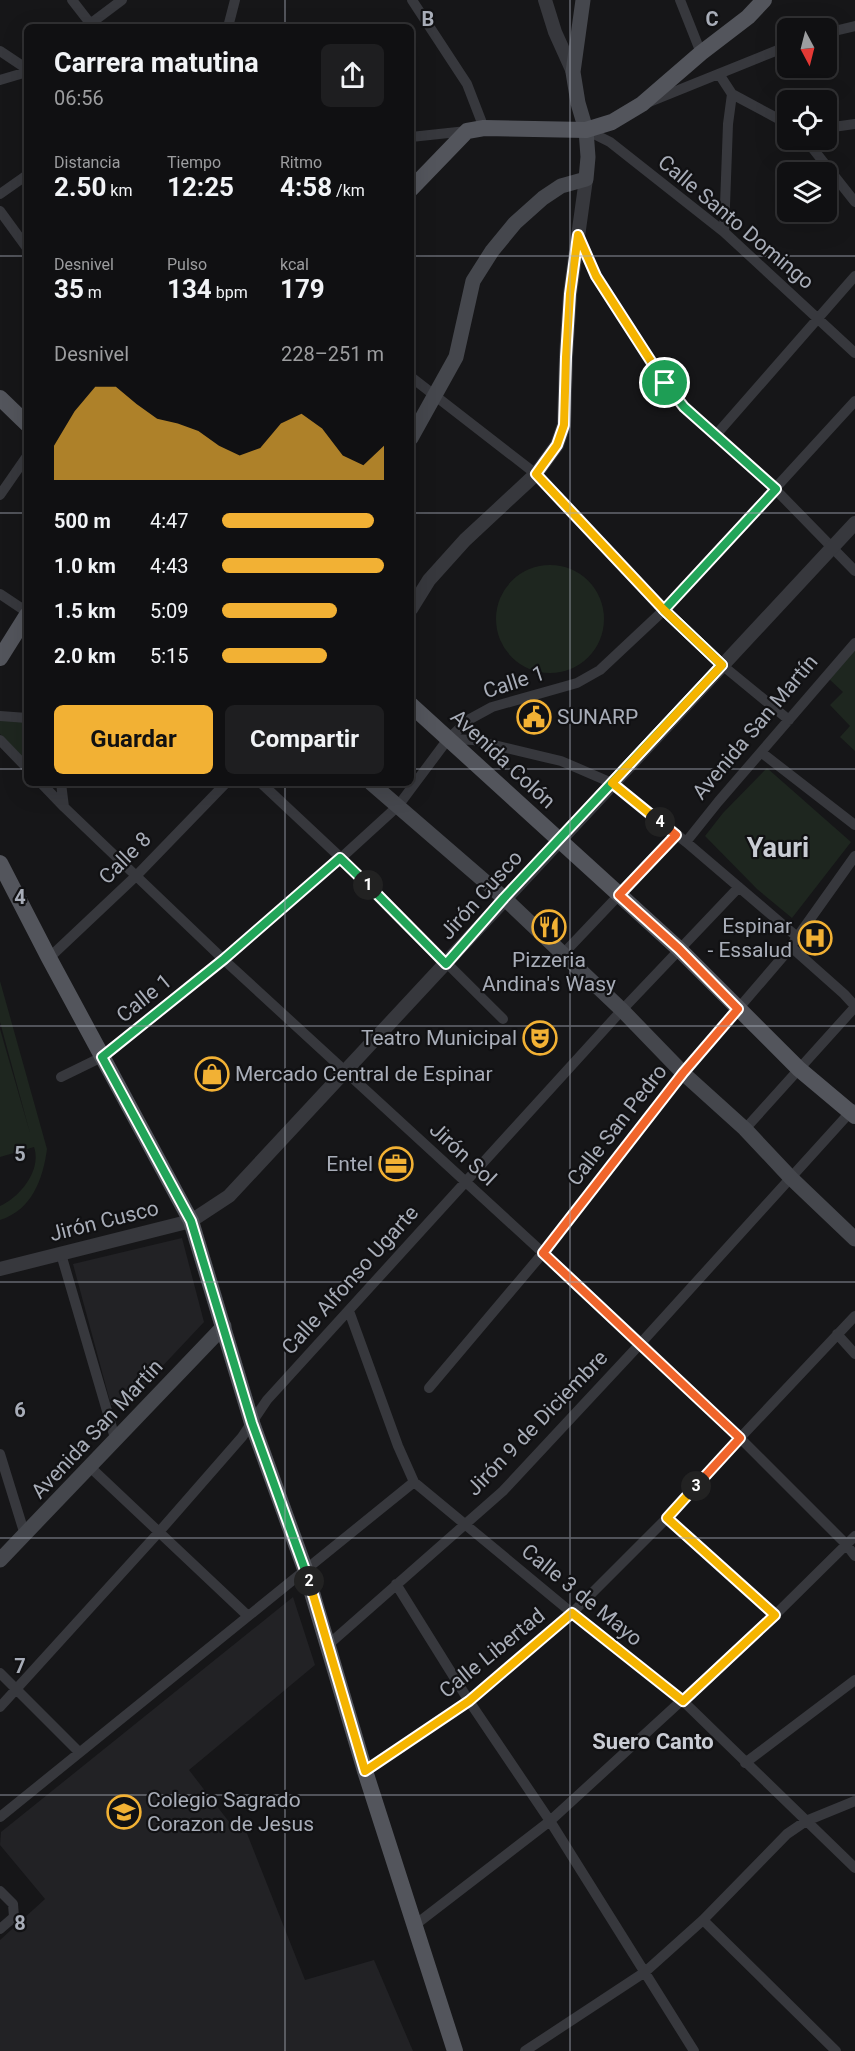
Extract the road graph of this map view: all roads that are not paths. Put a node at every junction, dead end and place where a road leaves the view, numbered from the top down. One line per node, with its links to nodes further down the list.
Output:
1 (72, 0): 9 (street)
2 (122, 0): 10 (street)
3 (235, 0): 11 (street)
4 (412, 0): 27 (street)
5 (545, 0): 19 (street)
6 (582, 0): 19 (main road)
7 (680, 0): 16 (street)
8 (764, 0): 16 (main road)
9 (89, 24)
10 (92, 24)
11 (229, 24)
12 (855, 26): 13 (street)
13 (837, 30)
14 (777, 50): 20 (street)
15 (0, 51): 17 (street)
16 (701, 53): 23 (main road)
17 (24, 68)
18 (24, 71): 21 (street)
19 (573, 72): 28 (main road)
20 (719, 74): 22 (street); 23 (street)
21 (0, 80)
22 (732, 94): 24 (street); 38 (street)
23 (642, 104): 28 (main road)
24 (777, 118)
25 (855, 124): 26 (street)
26 (837, 126)
27 (484, 128): 28 (main road); 29 (main road)
28 (586, 130): 33 (main road); 38 (street, Calle Santo Domingo)
29 (467, 131): 30 (street); 34 (main road)
30 (414, 136)
31 (814, 150): 36 (street)
32 (24, 177): 35 (street)
33 (586, 179): 39 (street); 45 (main road)
34 (414, 186)
35 (0, 194)
36 (855, 202)
37 (0, 211): 40 (street)
38 (724, 231): 42 (street, Calle Santo Domingo)
39 (578, 235): 50 (street); 52 (street)
40 (24, 244)
41 (855, 276): 42 (street)
42 (818, 318): 43 (street, Calle Santo Domingo); 50 (street)
43 (855, 353)
44 (414, 379): 45 (street)
45 (435, 396): 49 (main road); 52 (street)
46 (0, 398): 48 (main road)
47 (855, 401): 53 (street, Calle 1)
48 (24, 421)
49 (414, 433)
50 (715, 436): 53 (street)
51 (24, 460): 54 (street)
52 (536, 474): 59 (street); 60 (street)
53 (776, 489): 56 (street); 60 (street, Calle 1)
54 (0, 495)
55 (855, 524): 56 (street, Jirón Cusco)
56 (832, 548): 57 (street); 65 (street, Jirón Cusco)
57 (855, 571)
58 (0, 594): 61 (street)
59 (414, 604)
60 (664, 610): 65 (street); 70 (street, Calle 1)
61 (24, 611)
62 (24, 618): 64 (main road)
63 (855, 643): 69 (street, Avenida San Martín)
64 (0, 658)
65 (722, 665): 69 (street); 74 (street, Jirón Cusco)
66 (414, 708): 70 (main road, Avenida Colón)
67 (0, 716): 68 (street)
68 (24, 718)
69 (789, 720): 72 (street, Avenida San Martín)
70 (448, 739): 74 (street); 75 (street, Calle 1); 86 (main road, Avenida Colón)
71 (0, 740): 73 (street)
72 (762, 753): 84 (street); 87 (street, Avenida San Martín)
73 (24, 765)
74 (612, 783): 85 (street); 86 (street, Jirón Cusco)
75 (414, 785)
76 (44, 786): 83 (street, Jirón Sol)
77 (61, 786): 83 (street)
78 (223, 786): 91 (street, Calle 8)
79 (264, 786): 89 (street)
80 (375, 786): 82 (main road)
81 (413, 786): 82 (street, Calle 1)
82 (398, 806): 89 (street, Calle 1); 94 (main road)
83 (64, 807): 91 (street, Jirón Sol)
84 (855, 825)
85 (676, 835): 87 (street); 93 (street)
86 (558, 841): 93 (main road, Avenida Colón); 94 (street, Jirón Cusco)
87 (686, 842): 92 (street)
88 (855, 856): 95 (street, Calle San Pedro)
89 (340, 858): 100 (street, Calle 1); 101 (street)
90 (0, 863): 99 (main road)
91 (137, 875): 99 (street, Calle 8); 100 (street, Jirón Sol)
92 (739, 887): 95 (street); 97 (street, Calle Alfonso Ugarte)
93 (619, 895): 97 (main road, Avenida Colón); 98 (street)
94 (504, 898): 98 (main road); 101 (street, Jirón Cusco)
95 (796, 936): 96 (street, Calle San Pedro)
96 (790, 946): 102 (street); 103 (street, Calle San Pedro)
97 (679, 949): 103 (main road, Avenida Colón); 104 (street, Calle Alfonso Ugarte)
98 (563, 954): 104 (main road)
99 (49, 958): 106 (main road)
100 (224, 959): 106 (street, Calle 1); 108 (street, Jirón Sol)
101 (446, 964): 105 (street); 108 (street, Jirón Cusco)
102 (855, 1006): 107 (street)
103 (738, 1009): 107 (main road, Avenida Colón); 109 (street, Calle San Pedro)
104 (622, 1010): 109 (main road); 114 (street, Calle Alfonso Ugarte)
105 (503, 1019)
106 (102, 1057): 110 (street, Calle 1); 115 (main road)
107 (799, 1069): 111 (main road, Avenida Colón); 112 (street)
108 (344, 1070): 114 (street, Jirón Sol); 115 (street, Jirón Cusco)
109 (683, 1073): 112 (main road); 117 (street, Calle San Pedro)
110 (61, 1077)
111 (853, 1112): 113 (street, Jirón 9 de Diciembre)
112 (745, 1129): 113 (main road)
113 (791, 1178): 116 (main road); 124 (street, Jirón 9 de Diciembre)
114 (465, 1183): 117 (street, Jirón Sol); 120 (street, Calle Alfonso Ugarte)
115 (191, 1221): 118 (street, Jirón Cusco); 122 (main road)
116 (855, 1239)
117 (543, 1253): 124 (street, Jirón Sol); 126 (street, Calle San Pedro)
118 (61, 1254): 119 (street, Jirón Cusco); 128 (street)
119 (0, 1269)
120 (349, 1311): 127 (street, Calle Alfonso Ugarte); 132 (street, Calle 3 de Mayo)
121 (855, 1316): 123 (street, Calle Libertad)
122 (224, 1326): 127 (main road); 128 (main road, Avenida San Martín)
123 (837, 1334): 125 (street); 129 (street, Calle Libertad)
124 (640, 1343): 129 (street, Jirón Sol); 134 (street, Jirón 9 de Diciembre)
125 (855, 1354)
126 (429, 1388)
127 (252, 1423): 135 (street, Calle Alfonso Ugarte); 141 (main road)
128 (115, 1438): 131 (main road, Avenida San Martín)
129 (740, 1438): 133 (street, Calle Libertad); 138 (street, Jirón Sol)
130 (0, 1454): 136 (street)
131 (90, 1467): 135 (street); 136 (main road, Avenida San Martín)
132 (414, 1482): 134 (street, Calle 3 de Mayo); 141 (street)
133 (667, 1518): 143 (street, Calle Libertad); 144 (street)
134 (465, 1524): 142 (street, Jirón 9 de Diciembre); 143 (street, Calle 3 de Mayo)
135 (159, 1533): 145 (street); 149 (street, Calle Alfonso Ugarte)
136 (25, 1535): 140 (main road, Avenida San Martín)
137 (855, 1536): 138 (street)
138 (845, 1543): 139 (street, Jirón Sol); 144 (street)
139 (855, 1556)
140 (0, 1560)
141 (305, 1569): 145 (street); 146 (main road)
142 (396, 1584): 146 (street, Jirón 9 de Diciembre); 150 (street)
143 (572, 1613): 150 (street, Calle Libertad); 151 (street, Calle 3 de Mayo)
144 (775, 1615): 151 (street)
145 (248, 1616): 153 (street)
146 (328, 1645): 155 (main road)
147 (0, 1673): 149 (street)
148 (855, 1680): 154 (street)
149 (16, 1689): 152 (street, Calle Alfonso Ugarte); 153 (street)
150 (469, 1701): 155 (street, Calle Libertad); 158 (street)
151 (683, 1701): 154 (street, Calle 3 de Mayo); 158 (street)
152 (0, 1707)
153 (79, 1752): 157 (street)
154 (745, 1763): 159 (street, Calle 3 de Mayo)
155 (365, 1771): 163 (main road)
156 (855, 1801): 159 (street)
157 (0, 1817)
158 (550, 1821): 163 (street); 165 (street)
159 (806, 1821): 160 (street, Calle 3 de Mayo); 162 (street)
160 (855, 1868)
161 (0, 1891): 164 (street)
162 (704, 1920): 165 (street); 169 (street)
163 (415, 1925): 166 (main road)
164 (0, 1929)
165 (645, 1972): 167 (street); 168 (street)
166 (455, 2051)
167 (525, 2051)
168 (694, 2051)
169 (836, 2051)

